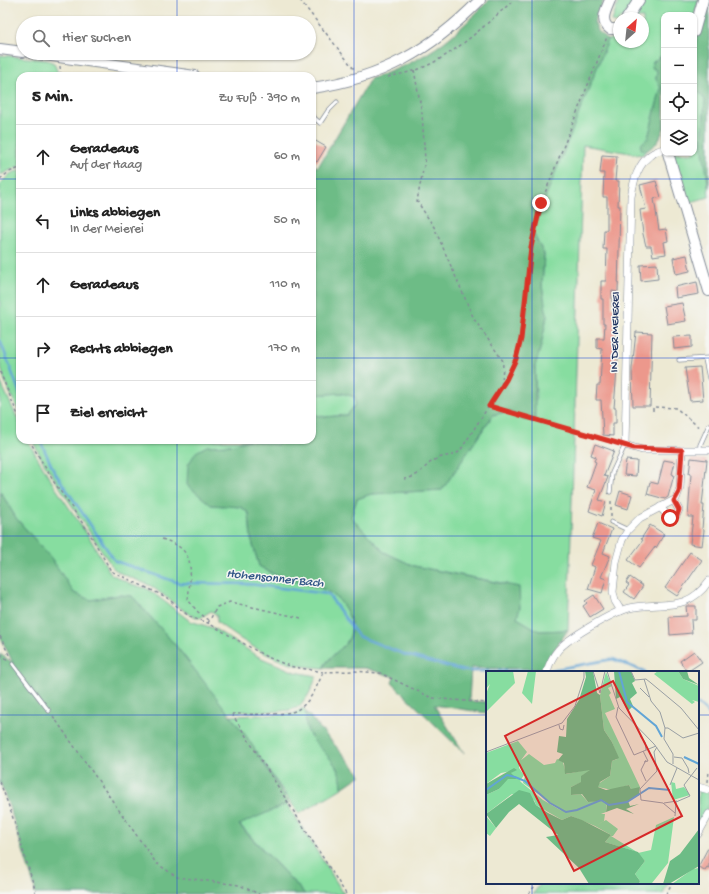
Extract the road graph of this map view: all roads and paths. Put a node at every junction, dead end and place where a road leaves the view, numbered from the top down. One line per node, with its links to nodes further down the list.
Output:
1 (300, 0): 7 (path)
2 (480, 0): 17 (main road)
3 (610, 0): 10 (main road)
4 (639, 0): 6 (main road)
5 (705, 2): 9 (main road)
6 (631, 12)
7 (312, 16)
8 (316, 21): 17 (path)
9 (697, 24)
10 (613, 30)
11 (604, 43): 30 (path)
12 (0, 50): 13 (main road)
13 (16, 51)
14 (80, 60): 16 (main road)
15 (414, 70): 30 (path)
16 (165, 72)
17 (360, 77): 18 (main road)
18 (316, 87)
19 (338, 102): 20 (lane)
20 (316, 120)
21 (661, 150): 37 (street, IN DER MEIEREI)
22 (669, 156): 25 (main road)
23 (16, 169): 24 (path)
24 (0, 179)
25 (709, 291)
26 (707, 358): 27 (lane); 29 (lane)
27 (679, 360)
28 (0, 372): 32 (path)
29 (709, 378)
30 (502, 386): 31 (path)
31 (489, 406): 37 (path); 41 (path)
32 (16, 410)
33 (653, 411): 35 (path)
34 (709, 425): 35 (lane)
35 (705, 432): 39 (lane)
36 (31, 444): 52 (path)
37 (625, 445): 38 (street); 42 (lane)
38 (682, 450): 39 (street); 43 (street)
39 (700, 450): 40 (street)
40 (709, 450)
41 (404, 479)
42 (610, 492): 45 (path)
43 (674, 501): 44 (street); 44 (street)
44 (660, 507): 46 (street)
45 (611, 522): 46 (lane)
46 (628, 530): 49 (street)
47 (162, 539): 51 (path)
48 (709, 581): 49 (street)
49 (621, 611): 56 (street)
50 (301, 618): 51 (path)
51 (209, 620): 52 (path)
52 (208, 623): 57 (path)
53 (0, 636): 55 (path)
54 (0, 654): 55 (path)
55 (13, 664): 59 (lane)
56 (548, 669)
57 (323, 672): 58 (path); 69 (path)
58 (486, 703)
59 (49, 711): 68 (path)
60 (709, 770): 62 (path)
61 (0, 782): 67 (path)
62 (708, 790)
63 (709, 814): 64 (street)
64 (699, 832)
65 (536, 884): 70 (path)
66 (671, 884): 71 (path)
67 (35, 894)
68 (259, 894)
69 (346, 894)
70 (529, 894)
71 (666, 894)

